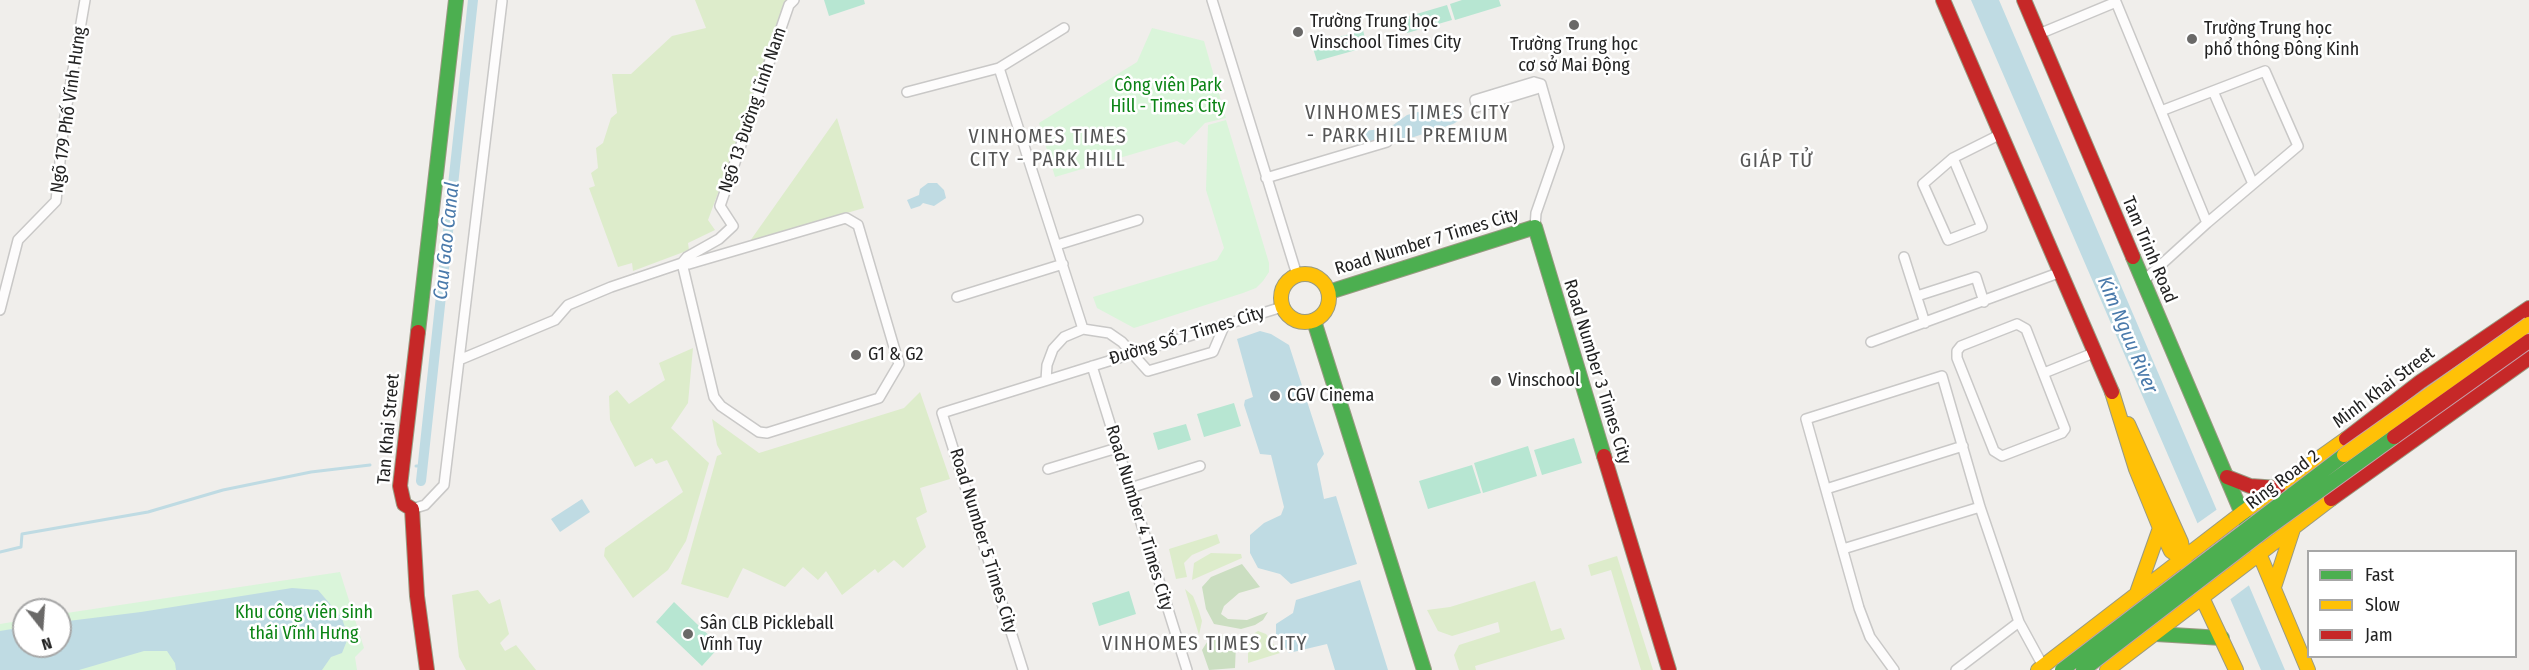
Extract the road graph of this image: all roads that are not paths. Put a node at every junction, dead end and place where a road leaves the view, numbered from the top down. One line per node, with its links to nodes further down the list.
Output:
1 (85, 0): 37 (street, Ngõ 179 Phố Vĩnh Hưng)
2 (456, 0): 64 (main road, Tan Khai Street)
3 (502, 0): 49 (street)
4 (794, 0): 26 (street, Ngõ 13 Đường Lĩnh Nam)
5 (1212, 0): 19 (street)
6 (1943, 0): 16 (main road)
7 (2024, 0): 10 (main road, Tam Trinh Road)
8 (2118, 1): 10 (street); 15 (street)
9 (1064, 28): 11 (street)
10 (2039, 34): 30 (main road, Tam Trinh Road)
11 (999, 68): 14 (street); 24 (street)
12 (1541, 84): 12 (street); 23 (street, Road Number 3 Times City)
13 (2213, 91): 15 (street); 20 (street); 20 (street)
14 (907, 92)
15 (2161, 111): 22 (street)
16 (2001, 134): 18 (street); 28 (main road)
17 (1387, 142): 19 (street)
18 (1953, 158): 18 (street)
19 (1266, 178): 29 (street)
20 (2253, 184): 22 (street)
21 (1138, 220): 24 (street)
22 (2207, 223): 30 (street)
23 (1535, 227): 31 (main road, Road Number 7 Times City); 82 (main road, Road Number 3 Times City)
24 (1057, 245): 27 (street)
25 (1904, 257): 32 (street)
26 (681, 263): 26 (street); 49 (street)
27 (1063, 264): 33 (street); 42 (street)
28 (2061, 272): 34 (street); 45 (main road)
29 (1298, 275): 31 (main road); 35 (main road)
30 (2142, 282): 59 (main road, Tam Trinh Road)
31 (1329, 292): 38 (main road)
32 (1917, 296): 34 (street); 39 (street)
33 (957, 297)
34 (1984, 302): 39 (street)
35 (1282, 307): 38 (main road); 40 (street, Đường Số 7 Times City)
36 (2529, 308): 48 (main road, Minh Khai Street)
37 (0, 310)
38 (1314, 321): 81 (main road)
39 (1925, 323): 44 (street)
40 (1225, 324): 46 (street, Đường Số 7 Times City); 46 (street)
41 (2529, 324): 85 (main road, Ring Road 2, bridge)
42 (1083, 329): 46 (street); 52 (street)
43 (2529, 340): 86 (main road, Ring Road 2, bridge)
44 (1871, 342)
45 (2096, 352): 51 (street); 54 (main road)
46 (1130, 354): 50 (street, Đường Số 7 Times City)
47 (2529, 358): 53 (main road)
48 (2453, 359): 53 (main road); 61 (main road, Minh Khai Street)
49 (459, 360): 64 (street)
50 (1092, 366): 52 (street); 56 (street, Road Number 4 Times City)
51 (2044, 373): 51 (street)
52 (1046, 380): 79 (street, Road Number 5 Times City)
53 (2478, 393): 67 (main road)
54 (2120, 413): 66 (main road); 69 (main road)
55 (1964, 446): 62 (street); 62 (street); 63 (street)
56 (1117, 448): 58 (street); 60 (street, Road Number 4 Times City)
57 (1200, 466): 60 (street)
58 (1048, 469)
59 (2227, 477): 61 (main road); 65 (main road, Tam Trinh Road)
60 (1130, 488): 80 (street, Road Number 4 Times City)
61 (2278, 488): 65 (main road, Minh Khai Street)
62 (1827, 489): 68 (street)
63 (1980, 507): 68 (street); 74 (street)
64 (412, 509): 78 (main road)
65 (2237, 517): 69 (main road, Minh Khai Street); 70 (main road, Tam Trinh Road)
66 (2160, 528): 69 (main road); 72 (main road)
67 (2293, 529): 70 (main road); 71 (main road)
68 (1843, 549): 83 (street)
69 (2182, 558): 72 (main road); 73 (main road)
70 (2255, 558): 71 (main road, Tam Trinh Road); 73 (main road)
71 (2274, 586): 89 (main road, Tam Trinh Road)
72 (2137, 591): 77 (main road)
73 (2208, 594): 75 (main road); 76 (main road)
74 (2019, 622): 77 (street); 84 (street)
75 (2156, 634): 76 (main road); 87 (main road)
76 (2222, 638): 88 (main road)
77 (2041, 668)
78 (427, 670)
79 (1023, 670)
80 (1187, 670)
81 (1424, 670)
82 (1669, 670)
83 (1894, 670)
84 (1956, 670)
85 (2062, 670)
86 (2083, 670)
87 (2107, 670)
88 (2236, 670)
89 (2308, 670)

